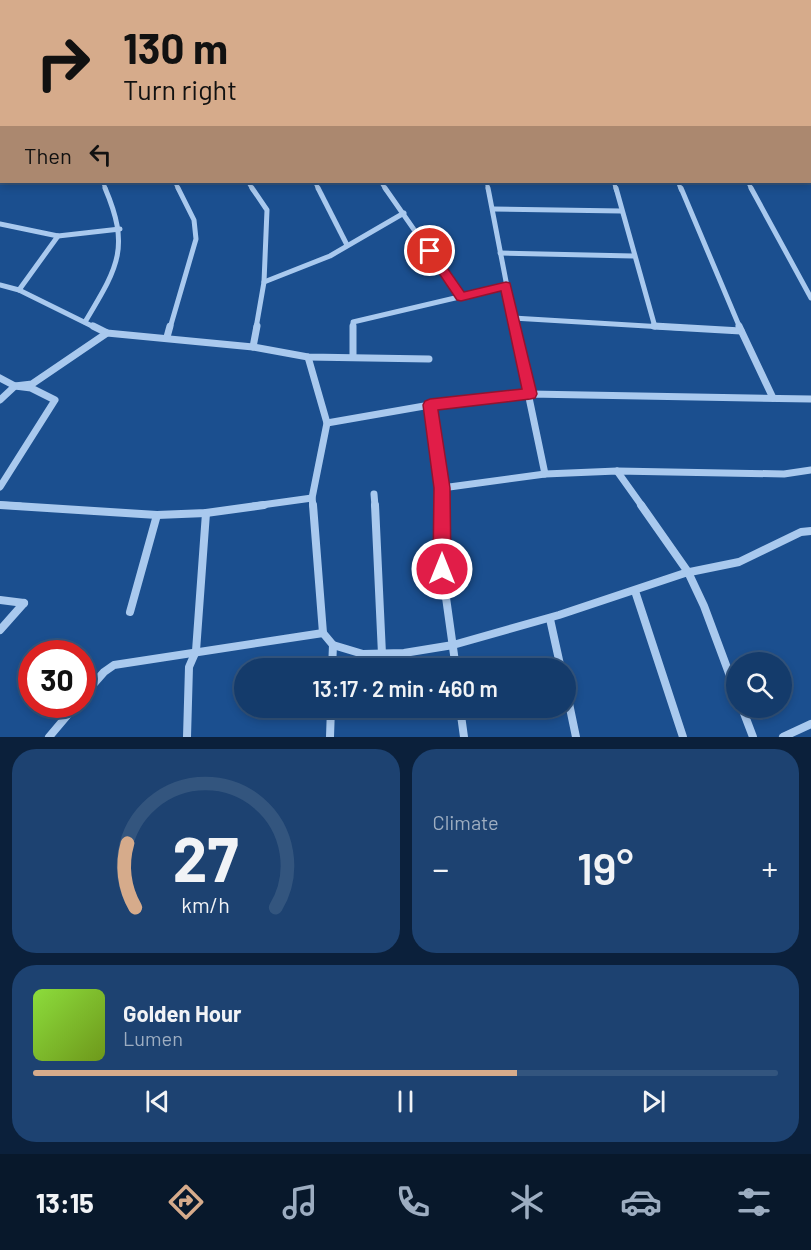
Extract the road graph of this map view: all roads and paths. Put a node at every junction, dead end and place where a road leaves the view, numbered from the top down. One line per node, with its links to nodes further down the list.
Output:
1 (103, 183): 14 (street)
2 (176, 183): 30 (street)
3 (249, 183): 19 (street)
4 (315, 183): 16 (street)
5 (382, 183): 12 (street)
6 (488, 183): 10 (street)
7 (614, 183): 11 (street)
8 (678, 183): 28 (street)
9 (749, 183): 24 (street)
10 (493, 208): 11 (street); 17 (street)
11 (621, 211): 18 (street)
12 (404, 213): 16 (street); 23 (street)
13 (0, 224): 15 (street)
14 (120, 229): 15 (street); 26 (street)
15 (58, 236): 22 (street)
16 (347, 245): 19 (street)
17 (500, 254): 18 (street); 21 (street)
18 (633, 256): 27 (street)
19 (264, 282): 31 (street)
20 (0, 285): 22 (street)
21 (506, 286): 23 (street); 25 (street)
22 (19, 290): 26 (street)
23 (461, 297): 33 (street)
24 (811, 298)
25 (513, 318): 27 (street); 37 (street)
26 (85, 322): 29 (street)
27 (655, 327): 28 (street)
28 (741, 331): 38 (street)
29 (107, 333): 30 (street); 36 (street)
30 (167, 337): 31 (street)
31 (253, 347): 32 (street)
32 (308, 357): 33 (street); 42 (street)
33 (353, 357): 34 (street)
34 (429, 359)
35 (0, 378): 36 (street)
36 (15, 386): 40 (street); 46 (street)
37 (530, 394): 38 (street); 41 (street); 45 (street)
38 (773, 398): 39 (street)
39 (811, 399)
40 (0, 400)
41 (430, 405): 42 (street); 47 (street)
42 (327, 423): 49 (street)
43 (811, 470): 44 (street)
44 (617, 471): 45 (street); 54 (street)
45 (545, 474): 47 (street)
46 (0, 487)
47 (442, 488): 62 (street)
48 (374, 494): 64 (street)
49 (312, 498): 51 (street); 60 (street)
50 (0, 505): 52 (street)
51 (206, 513): 52 (street); 63 (street)
52 (157, 515): 57 (street)
53 (811, 531): 54 (street)
54 (688, 572): 55 (street); 68 (street)
55 (635, 591): 58 (street); 81 (street)
56 (0, 600): 59 (street)
57 (130, 612)
58 (550, 619): 62 (street); 67 (street)
59 (0, 630)
60 (323, 633): 61 (street); 63 (street)
61 (333, 645): 64 (street); 65 (street)
62 (453, 646): 64 (street); 66 (street)
63 (196, 651): 69 (street); 77 (street)
64 (382, 654)
65 (332, 658)
66 (455, 658)
67 (559, 658)
68 (726, 665)
69 (96, 681)
70 (65, 718): 76 (street)
71 (331, 718): 78 (street)
72 (461, 718): 79 (street)
73 (572, 718): 80 (street)
74 (746, 718): 82 (street)
75 (811, 723): 83 (street)
76 (49, 737)
77 (187, 737)
78 (330, 737)
79 (464, 737)
80 (576, 737)
81 (683, 737)
82 (753, 737)
83 (783, 737)

